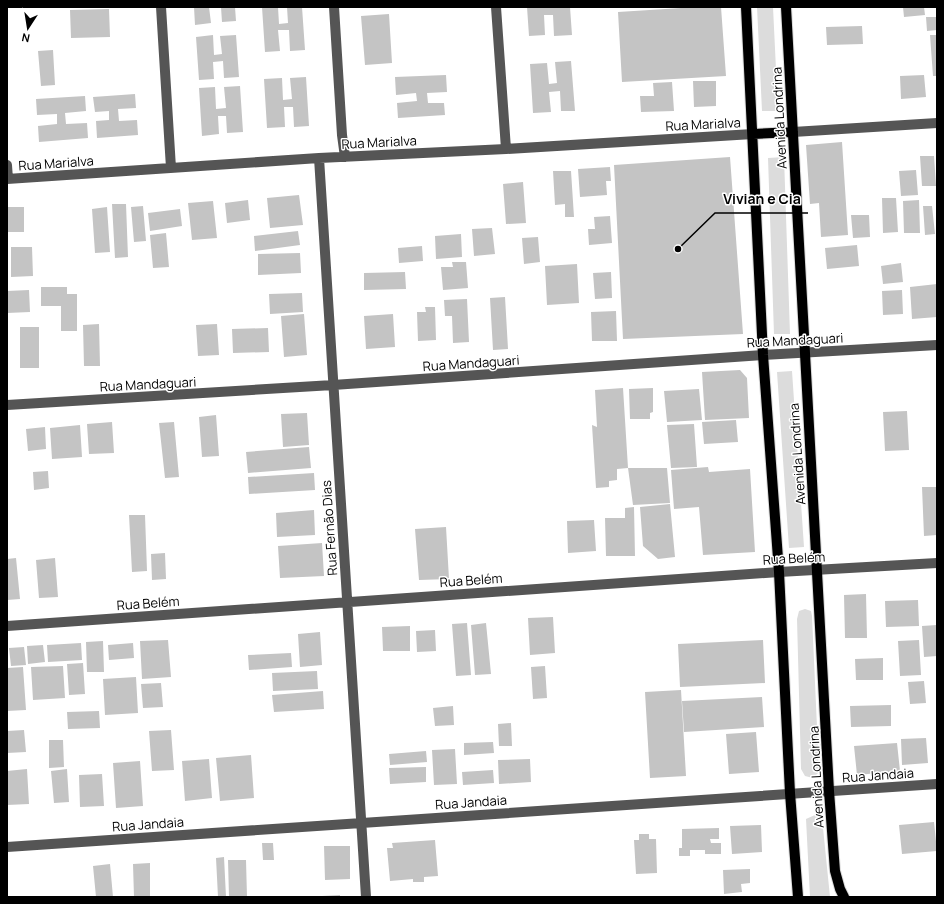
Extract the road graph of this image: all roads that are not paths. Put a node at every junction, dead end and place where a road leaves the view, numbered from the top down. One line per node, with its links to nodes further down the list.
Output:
1 (161, 7): 13 (street)
2 (334, 7): 10 (street)
3 (496, 7): 9 (street)
4 (746, 7): 8 (main road, Avenida Londrina)
5 (786, 7): 7 (main road, Avenida Londrina)
6 (937, 123): 7 (street)
7 (793, 132): 8 (main road); 16 (main road, Avenida Londrina)
8 (753, 134): 9 (street, Rua Marialva); 17 (main road, Avenida Londrina)
9 (506, 149): 10 (street, Rua Marialva)
10 (345, 157): 11 (street, Rua Marialva)
11 (319, 158): 13 (street, Rua Marialva); 18 (street, Rua Fernão Dias)
12 (7, 164): 14 (street)
13 (171, 168): 14 (street, Rua Marialva)
14 (8, 179)
15 (937, 345): 16 (street, Rua Mandaguari)
16 (804, 353): 17 (street, Rua Mandaguari); 21 (main road, Avenida Londrina)
17 (763, 355): 18 (street, Rua Mandaguari); 22 (main road, Avenida Londrina)
18 (333, 386): 19 (street, Rua Mandaguari); 23 (street, Rua Fernão Dias)
19 (7, 405)
20 (937, 563): 21 (street, Rua Belém)
21 (818, 570): 22 (street, Rua Belém); 26 (main road, Avenida Londrina)
22 (779, 572): 23 (street, Rua Belém); 27 (main road, Avenida Londrina)
23 (347, 602): 24 (street, Rua Belém); 28 (street, Rua Fernão Dias)
24 (7, 626)
25 (937, 784): 26 (street, Rua Jandaia)
26 (829, 791): 27 (street, Rua Jandaia); 32 (main road, Avenida Londrina)
27 (790, 793): 28 (street, Rua Jandaia); 31 (main road, Avenida Londrina)
28 (361, 822): 29 (street, Rua Jandaia); 30 (street, Rua Fernão Dias)
29 (7, 847)
30 (366, 897)
31 (798, 897)
32 (844, 897)

